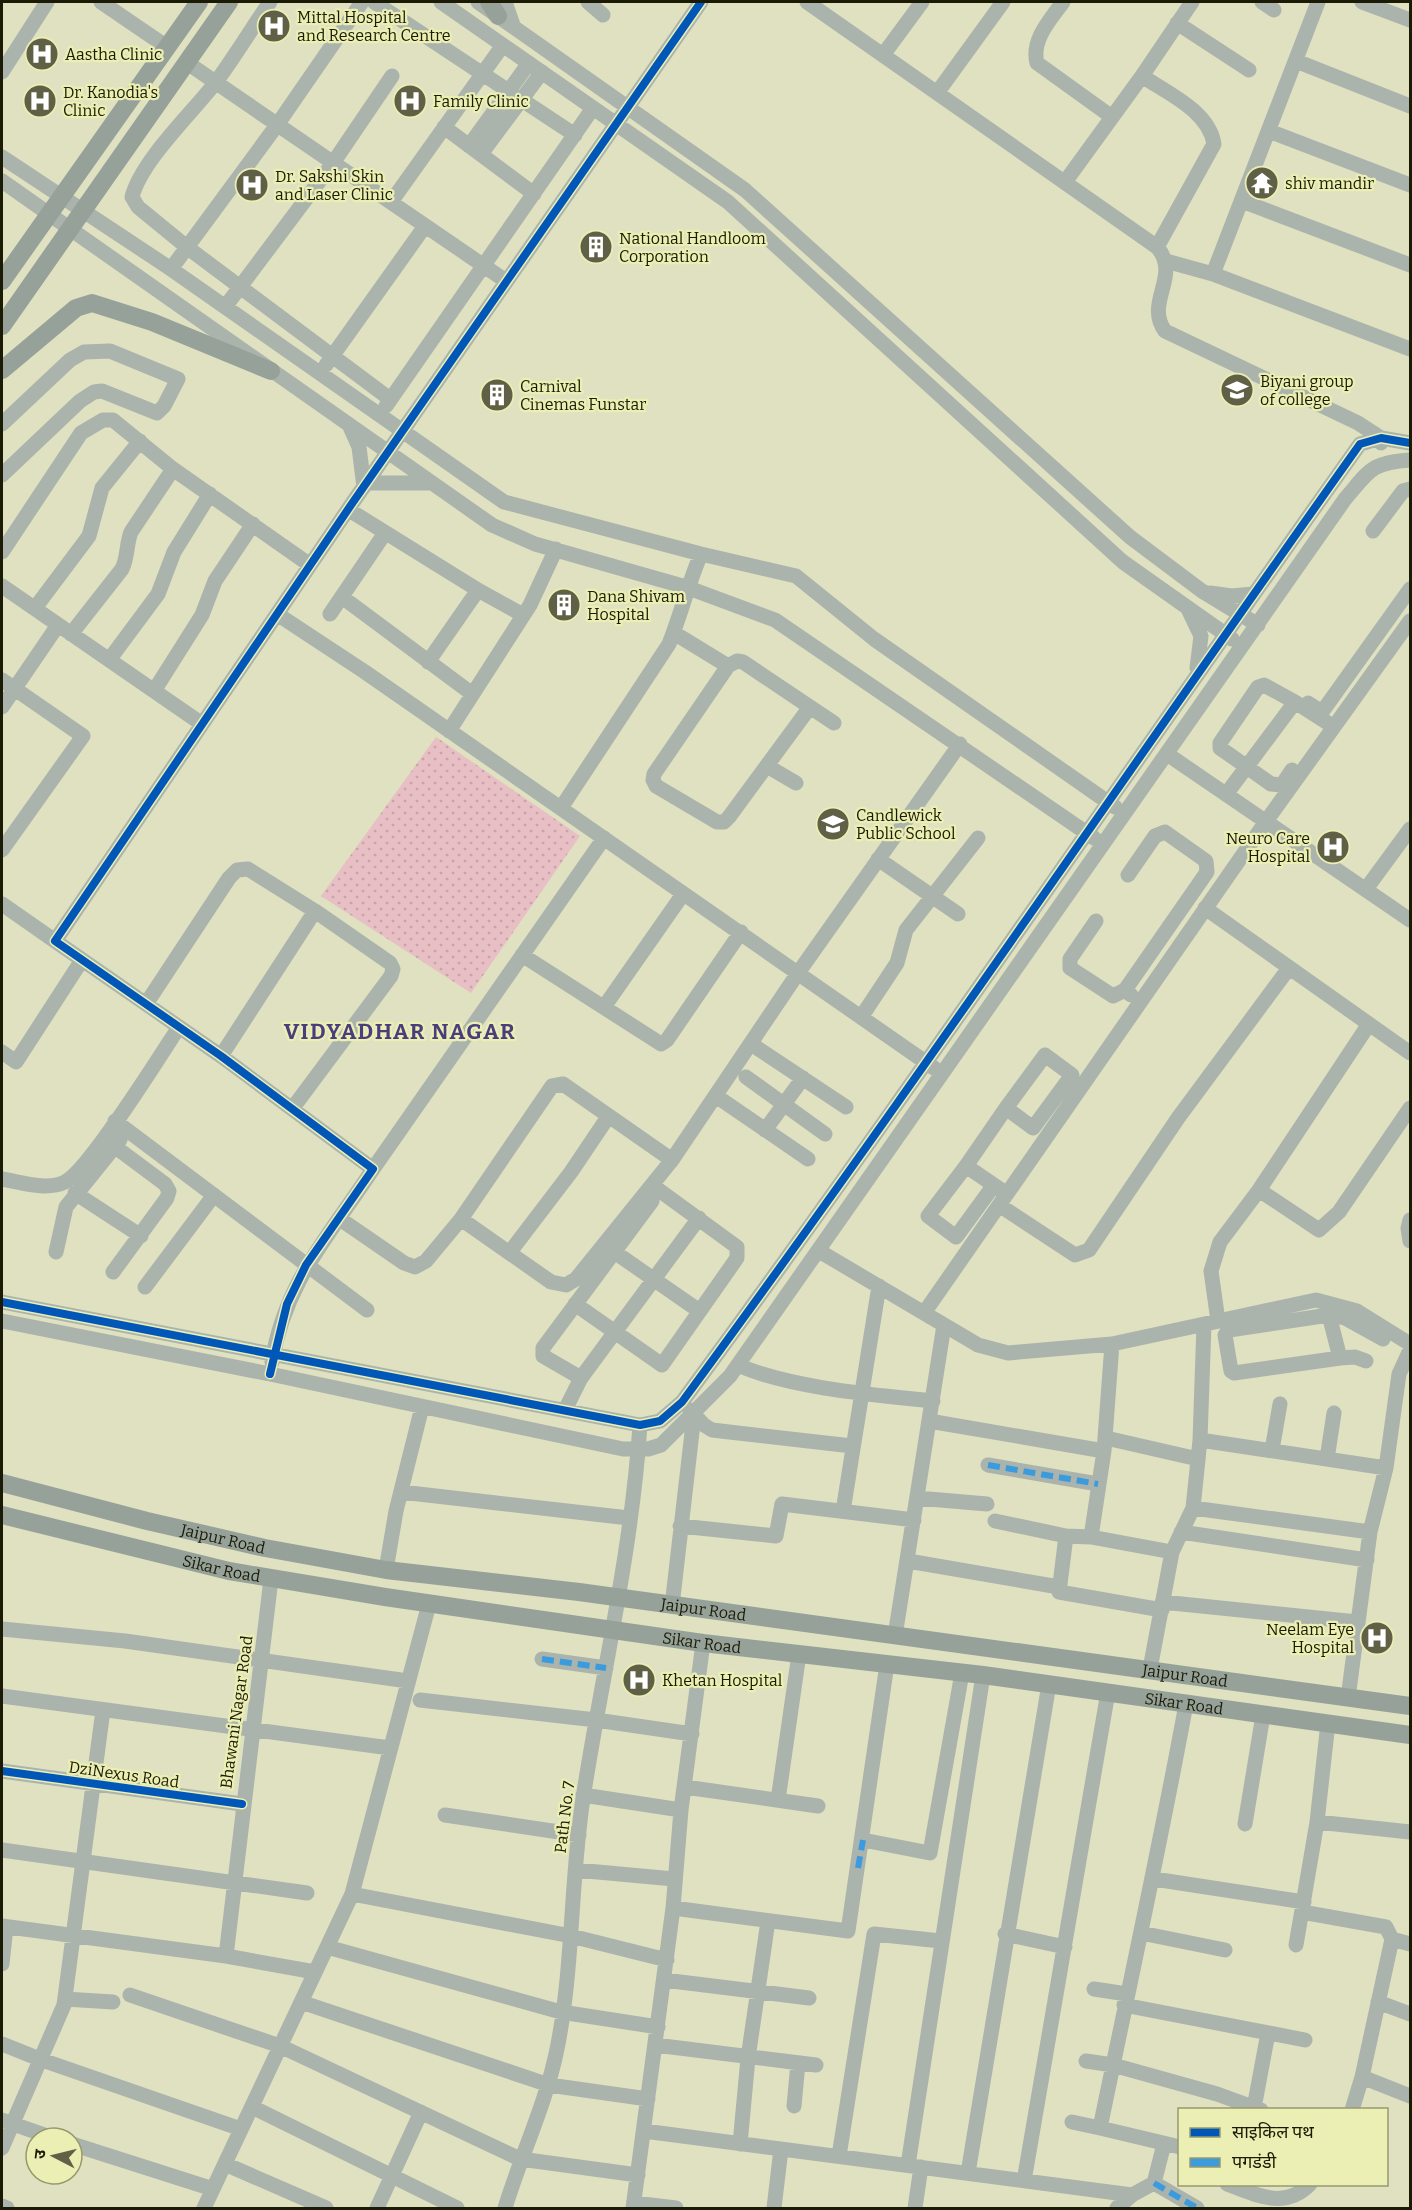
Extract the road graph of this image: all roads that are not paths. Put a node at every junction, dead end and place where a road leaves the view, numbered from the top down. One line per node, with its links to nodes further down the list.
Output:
1 (47, 2): 30 (street)
2 (101, 2): 24 (street)
3 (199, 2): 24 (main road)
4 (229, 2): 27 (main road)
5 (270, 2): 34 (street)
6 (362, 2): 42 (street)
7 (374, 2): 31 (street)
8 (441, 2): 23 (street)
9 (478, 2): 19 (street)
10 (588, 2): 20 (street)
11 (807, 2): 25 (street)
12 (922, 2): 25 (street)
13 (1003, 2): 35 (street)
14 (1063, 2): 40 (street)
15 (1192, 2): 22 (street)
16 (1318, 2): 26 (street)
17 (1362, 2): 21 (street)
18 (694, 4): 37 (street)
19 (501, 11): 37 (street)
20 (603, 15)
21 (1410, 20)
22 (1177, 23): 29 (street); 33 (street)
23 (503, 45): 28 (street); 31 (street)
24 (167, 47): 53 (main road)
25 (883, 55): 35 (street)
26 (1296, 61): 38 (street); 44 (street)
27 (186, 62): 34 (street); 56 (main road)
28 (535, 68): 36 (street); 39 (street)
29 (1249, 70)
30 (2, 72)
31 (483, 74): 36 (street); 43 (street)
32 (392, 76): 48 (street)
33 (1142, 76): 40 (street); 60 (street)
34 (215, 82): 42 (street); 61 (street)
35 (937, 93): 50 (street)
36 (515, 95): 45 (street); 46 (street)
37 (629, 106): 41 (street); 109 (street)
38 (1410, 106)
39 (593, 108): 41 (street); 45 (street)
40 (1112, 117): 50 (street)
41 (616, 124): 68 (street); 113 (street)
42 (277, 125): 48 (street); 61 (street)
43 (444, 127): 46 (street); 55 (street)
44 (1269, 131): 51 (street); 54 (street)
45 (575, 135): 52 (street)
46 (475, 150): 52 (street)
47 (2, 157): 53 (street)
48 (333, 163): 55 (street); 69 (street)
49 (2, 181): 57 (street)
50 (1065, 182): 60 (street)
51 (1410, 185)
52 (534, 194): 64 (street)
53 (60, 198): 56 (street); 57 (main road)
54 (1242, 201): 63 (street); 66 (street)
55 (391, 202): 58 (street)
56 (84, 212): 59 (main road); 65 (street)
57 (49, 214): 59 (street); 67 (main road)
58 (425, 226): 64 (street); 73 (street)
59 (69, 229): 71 (main road); 75 (street)
60 (1157, 247): 62 (street)
61 (188, 248): 65 (street); 69 (street)
62 (1166, 261): 66 (street); 85 (street)
63 (1410, 265)
64 (483, 266): 68 (street); 78 (street)
65 (171, 269): 70 (street)
66 (1213, 274): 72 (street)
67 (2, 281)
68 (506, 281): 84 (street)
69 (241, 288): 70 (street); 73 (street)
70 (225, 307): 76 (street)
71 (2, 326)
72 (1410, 349)
73 (331, 357): 76 (street); 78 (street)
74 (2, 370): 75 (main road)
75 (271, 371): 83 (street)
76 (321, 372): 80 (street)
77 (102, 391): 79 (street); 81 (street); 82 (street)
78 (390, 399): 80 (street)
79 (80, 401): 81 (street); 92 (street)
80 (382, 414): 84 (street)
81 (100, 422): 86 (street); 102 (street)
82 (2, 424)
83 (349, 425): 88 (street); 94 (street)
84 (404, 429): 88 (street); 103 (street)
85 (1381, 438): 87 (street); 90 (street); 110 (street)
86 (140, 441): 91 (street); 112 (street)
87 (1410, 443)
88 (388, 452): 93 (street); 94 (street)
89 (1410, 460): 90 (street)
90 (1384, 462): 119 (street)
91 (173, 469): 96 (street); 120 (street)
92 (2, 475)
93 (433, 483): 94 (street); 101 (street)
94 (365, 485): 97 (street)
95 (1410, 489): 99 (street)
96 (210, 494): 98 (street); 125 (street)
97 (349, 510): 100 (street); 104 (street)
98 (253, 524): 104 (street); 132 (street)
99 (1373, 531)
100 (386, 533): 108 (street); 111 (street)
101 (556, 549): 106 (street); 116 (street)
102 (2, 552)
103 (701, 554): 106 (street); 147 (street)
104 (310, 565): 114 (street)
105 (2, 586): 112 (street)
106 (686, 587): 121 (street); 141 (street)
107 (1410, 589): 124 (street)
108 (478, 590): 116 (street); 126 (street)
109 (1202, 591): 110 (street); 117 (street)
110 (1253, 594): 117 (street)
111 (342, 597): 115 (street); 126 (street)
112 (35, 608): 120 (street)
113 (1188, 610): 122 (street); 129 (street)
114 (277, 614): 139 (street); 140 (street)
115 (330, 614)
116 (523, 615): 133 (street)
117 (1238, 615): 119 (street); 122 (street)
118 (1410, 621): 128 (street)
119 (1258, 625): 123 (street)
120 (65, 630): 125 (street); 131 (street)
121 (674, 633): 127 (street); 148 (street)
122 (1224, 635): 123 (street); 129 (street)
123 (1242, 645): 142 (street)
124 (1360, 658): 128 (street); 137 (street)
125 (109, 660): 132 (street)
126 (428, 662): 133 (street)
127 (728, 666): 136 (street); 143 (street)
128 (1378, 666): 137 (street)
129 (1196, 674): 147 (street)
130 (1272, 680): 137 (street)
131 (8, 685): 135 (street); 156 (street)
132 (154, 691): 139 (street)
133 (471, 693): 140 (street)
134 (1295, 702): 137 (street); 144 (street); 144 (street)
135 (2, 707)
136 (810, 707): 138 (street); 143 (street)
137 (1330, 721): 144 (street); 150 (street)
138 (834, 723)
139 (202, 724): 169 (street)
140 (448, 731): 148 (street)
141 (960, 744): 152 (street); 157 (street)
142 (1167, 754): 146 (street); 149 (street)
143 (766, 766): 145 (street)
144 (1246, 766): 146 (street)
145 (796, 783)
146 (1227, 793): 150 (street)
147 (1108, 803): 149 (street); 152 (street)
148 (561, 808): 153 (street)
149 (1126, 814): 155 (street)
150 (1267, 820): 159 (street); 163 (street)
151 (1410, 829): 159 (street)
152 (1086, 833): 155 (street); 185 (street)
153 (604, 838): 160 (street); 170 (street)
154 (978, 838): 161 (street)
155 (1104, 845): 186 (street)
156 (2, 850)
157 (878, 859): 161 (street); 173 (street)
158 (1128, 875): 174 (street)
159 (1366, 890): 166 (street)
160 (683, 894): 168 (street); 177 (street)
161 (933, 897): 165 (street); 178 (street)
162 (3, 908): 169 (street)
163 (1205, 908): 172 (street); 175 (street)
164 (315, 911): 176 (street); 184 (street); 194 (street)
165 (958, 914)
166 (1410, 920)
167 (1096, 921): 174 (street)
168 (741, 932): 173 (street); 177 (street)
169 (55, 941): 171 (street)
170 (522, 956): 177 (street); 204 (street)
171 (82, 960): 176 (street); 182 (street)
172 (1289, 968): 179 (street); 210 (street)
173 (798, 973): 178 (street); 181 (street)
174 (1125, 990): 175 (street)
175 (1141, 1001): 210 (street)
176 (146, 1004): 180 (street)
177 (604, 1007)
178 (862, 1016): 185 (street)
179 (1369, 1024): 183 (street); 207 (street)
180 (179, 1027): 184 (street); 196 (street)
181 (751, 1044): 188 (street); 189 (street)
182 (2, 1052)
183 (1410, 1053)
184 (221, 1056): 194 (street)
185 (925, 1062): 186 (street); 249 (street)
186 (943, 1074): 218 (street)
187 (746, 1077): 190 (street)
188 (803, 1078): 190 (street); 191 (street)
189 (716, 1096): 197 (street); 202 (street)
190 (785, 1105): 197 (street); 199 (street)
191 (846, 1107)
192 (1006, 1108): 192 (street); 203 (street)
193 (1410, 1108): 207 (street)
194 (292, 1109): 204 (street)
195 (608, 1117): 202 (street); 213 (street); 220 (street)
196 (115, 1120): 198 (street); 205 (street)
197 (765, 1130): 201 (street)
198 (128, 1131): 200 (street); 209 (street)
199 (825, 1134)
200 (114, 1146): 208 (street); 215 (street)
201 (808, 1159)
202 (672, 1160): 206 (street)
203 (966, 1166): 210 (street); 210 (street)
204 (373, 1169): 212 (street)
205 (2, 1179)
206 (656, 1188): 211 (street); 217 (street); 220 (street)
207 (1259, 1190): 234 (street)
208 (75, 1193): 215 (street); 219 (street)
209 (214, 1195): 221 (street); 225 (street)
210 (1000, 1195): 231 (street)
211 (699, 1218): 223 (street); 230 (street)
212 (340, 1219): 213 (street); 221 (street)
213 (461, 1219): 220 (street)
214 (1410, 1220): 216 (street)
215 (141, 1236): 222 (street)
216 (1410, 1241)
217 (613, 1251): 223 (street); 228 (street)
218 (819, 1251): 224 (street); 244 (street)
219 (56, 1252)
220 (510, 1252)
221 (306, 1265): 229 (street); 241 (street)
222 (113, 1272)
223 (653, 1278): 230 (street); 236 (street)
224 (879, 1286): 231 (street); 247 (street)
225 (145, 1287)
226 (1322, 1300): 232 (street); 234 (street); 239 (street)
227 (2, 1302): 241 (street)
228 (575, 1304): 236 (street); 246 (street)
229 (367, 1310)
230 (698, 1310): 236 (street)
231 (924, 1313): 235 (street)
232 (1329, 1315): 237 (street); 242 (street); 242 (street)
233 (2, 1321): 245 (street)
234 (1211, 1323): 238 (street); 257 (street)
235 (944, 1325): 238 (street); 248 (street)
236 (615, 1331): 246 (street)
237 (1383, 1339)
238 (1112, 1344): 258 (street)
239 (1410, 1344)
240 (1410, 1350): 265 (street)
241 (273, 1354): 245 (street); 252 (street)
242 (1340, 1358): 243 (street)
243 (1366, 1361)
244 (738, 1365): 247 (street); 254 (street)
245 (270, 1374): 251 (street)
246 (581, 1378): 252 (street)
247 (860, 1393): 248 (street); 259 (street)
248 (933, 1401): 255 (street)
249 (682, 1402): 254 (street); 256 (street)
250 (1280, 1404): 261 (street)
251 (422, 1407): 260 (street); 268 (street)
252 (564, 1410): 256 (street)
253 (1334, 1413): 262 (street)
254 (694, 1415): 259 (street); 260 (street); 277 (street)
255 (929, 1422): 258 (street); 269 (street)
256 (640, 1425): 260 (street, Path No. 7)
257 (1200, 1440): 261 (street); 263 (street)
258 (1105, 1444): 263 (street); 267 (street)
259 (852, 1446): 272 (street)
260 (638, 1450): 274 (street, Path No. 7)
261 (1272, 1450): 262 (street)
262 (1327, 1459): 265 (street)
263 (1198, 1460): 271 (street)
264 (988, 1464): 267 (street)
265 (1386, 1467): 279 (street)
266 (2, 1482): 285 (main road, Jaipur Road)
267 (1098, 1484): 281 (street)
268 (401, 1492): 274 (street); 285 (street)
269 (917, 1498): 270 (street); 275 (street)
270 (987, 1504)
271 (1194, 1508): 278 (street); 279 (street)
272 (843, 1511): 275 (street); 277 (street)
273 (2, 1515): 286 (main road, Sikar Road)
274 (629, 1518): 288 (street, Path No. 7)
275 (914, 1520): 284 (street)
276 (995, 1521): 280 (street)
277 (680, 1526): 290 (street)
278 (1181, 1532): 282 (street); 283 (street)
279 (1370, 1532): 283 (street)
280 (1066, 1536): 281 (street); 287 (street)
281 (1090, 1537): 282 (street)
282 (1172, 1552): 291 (street)
283 (1366, 1560): 292 (street)
284 (908, 1561): 287 (street); 295 (street)
285 (386, 1570): 288 (main road, Jaipur Road)
286 (271, 1579): 289 (main road, Sikar Road); 299 (street, Bhawani Nagar Road)
287 (1059, 1587): 291 (street)
288 (616, 1598): 290 (main road, Jaipur Road); 294 (street, Path No. 7)
289 (429, 1604): 294 (main road, Sikar Road); 305 (street)
290 (672, 1606): 295 (main road, Jaipur Road)
291 (1162, 1606): 292 (street); 302 (street)
292 (1357, 1622): 309 (street)
293 (2, 1629): 299 (street)
294 (612, 1629): 296 (main road, Sikar Road); 301 (street, Path No. 7)
295 (895, 1636): 302 (main road, Jaipur Road)
296 (703, 1643): 297 (main road, Sikar Road); 318 (street)
297 (800, 1654): 300 (main road, Sikar Road); 325 (street)
298 (542, 1659): 301 (street)
299 (261, 1660): 305 (street); 317 (street, Bhawani Nagar Road)
300 (887, 1664): 303 (main road, Sikar Road); 334 (street)
301 (606, 1668): 315 (street, Path No. 7)
302 (1150, 1669): 309 (main road, Jaipur Road)
303 (962, 1674): 304 (main road, Sikar Road); 336 (street)
304 (983, 1675): 306 (main road, Sikar Road); 338 (street)
305 (408, 1681): 320 (street)
306 (1049, 1684): 307 (main road, Sikar Road); 350 (street)
307 (1108, 1692): 311 (main road, Sikar Road); 358 (street)
308 (2, 1696): 313 (street)
309 (1348, 1698): 312 (main road, Jaipur Road)
310 (420, 1700): 315 (street)
311 (1186, 1704): 314 (main road, Sikar Road); 341 (street)
312 (1410, 1706)
313 (103, 1710): 317 (street); 322 (street)
314 (1263, 1715): 316 (main road, Sikar Road); 331 (street)
315 (596, 1720): 318 (street); 324 (street, Path No. 7)
316 (1328, 1724): 319 (main road, Sikar Road); 330 (street)
317 (254, 1730): 320 (street); 326 (street, Bhawani Nagar Road)
318 (692, 1734): 323 (street)
319 (1410, 1735)
320 (390, 1748): 344 (street)
321 (2, 1771): 322 (street, DziNexus Road)
322 (94, 1783): 326 (street, DziNexus Road); 337 (street)
323 (685, 1787): 325 (street); 328 (street)
324 (583, 1795): 328 (street); 333 (street, Path No. 7)
325 (778, 1800): 327 (street)
326 (242, 1804): 342 (street, Bhawani Nagar Road)
327 (818, 1806)
328 (681, 1810): 340 (street)
329 (444, 1815): 333 (street)
330 (1317, 1822): 332 (street); 345 (street)
331 (1245, 1824)
332 (1410, 1832)
333 (579, 1835): 339 (street, Path No. 7)
334 (862, 1840): 336 (street); 347 (street)
335 (2, 1850): 337 (street)
336 (930, 1853): 338 (street)
337 (84, 1860): 342 (street); 351 (street)
338 (956, 1860): 354 (street)
339 (576, 1870): 340 (street); 352 (street, Path No. 7)
340 (674, 1879): 346 (street)
341 (1154, 1879): 345 (street); 349 (street)
342 (234, 1882): 343 (street); 360 (street, Bhawani Nagar Road)
343 (307, 1893)
344 (351, 1894): 352 (street); 357 (street)
345 (1303, 1907): 353 (street); 356 (street)
346 (673, 1908): 347 (street); 361 (street)
347 (768, 1921): 366 (street)
348 (4, 1927): 351 (street); 362 (street)
349 (1142, 1933): 359 (street); 370 (street)
350 (1005, 1934): 358 (street); 416 (street)
351 (73, 1935): 360 (street); 369 (street)
352 (571, 1936): 361 (street); 374 (street, Path No. 7)
353 (1392, 1939): 355 (street); 373 (street)
354 (941, 1941): 412 (street); 415 (street)
355 (1410, 1944)
356 (1296, 1945)
357 (327, 1947): 363 (street); 374 (street)
358 (1065, 1947): 419 (street)
359 (1226, 1950)
360 (226, 1956): 363 (street)
361 (667, 1960): 364 (street)
362 (2, 1964)
363 (315, 1972): 372 (street)
364 (664, 1980): 366 (street); 376 (street)
365 (1094, 1989): 370 (street)
366 (759, 1991): 368 (street); 382 (street)
367 (130, 1995): 381 (street)
368 (809, 1998)
369 (65, 1999): 371 (street); 383 (street)
370 (1126, 2000): 377 (street); 387 (street)
371 (112, 2002)
372 (301, 2002): 381 (street); 389 (street)
373 (1378, 2002): 375 (street); 388 (street)
374 (561, 2012): 376 (street); 389 (street, Path No. 7)
375 (1410, 2014)
376 (658, 2027): 380 (street)
377 (1268, 2033): 378 (street); 397 (street)
378 (1305, 2040)
379 (2, 2044): 383 (street)
380 (655, 2045): 382 (street); 392 (street)
381 (280, 2046): 394 (street); 399 (street)
382 (748, 2058): 385 (street); 406 (street)
383 (42, 2060): 400 (street); 403 (street)
384 (1086, 2061): 387 (street)
385 (798, 2063): 386 (street); 393 (street)
386 (816, 2065)
387 (1113, 2065): 390 (street); 404 (street)
388 (1362, 2077): 391 (street); 398 (street)
389 (549, 2085): 392 (street); 413 (street, Path No. 7)
390 (1216, 2094): 395 (street); 396 (street)
391 (1410, 2097)
392 (648, 2099): 405 (street)
393 (794, 2106)
394 (252, 2107): 403 (street); 418 (street)
395 (1214, 2108)
396 (1255, 2108)
397 (1258, 2108)
398 (1352, 2108)
399 (421, 2112): 413 (street); 418 (street)
400 (7, 2122): 402 (street); 409 (street)
401 (1072, 2122): 404 (street)
402 (24, 2128)
403 (241, 2128): 414 (street)
404 (1100, 2128): 407 (street)
405 (644, 2131): 406 (street); 417 (street)
406 (740, 2144): 411 (street)
407 (1164, 2144): 408 (street); 420 (street)
408 (1178, 2147)
409 (2, 2148)
410 (84, 2148): 423 (street)
411 (781, 2149): 412 (street); 434 (street)
412 (839, 2156): 415 (street)
413 (520, 2159): 417 (street); 432 (street, Path No. 7)
414 (225, 2164): 423 (street); 429 (street)
415 (914, 2166): 416 (street); 435 (street)
416 (968, 2173): 419 (street)
417 (638, 2175): 426 (street)
418 (392, 2176): 430 (street); 431 (street)
419 (1024, 2181): 424 (street)
420 (1154, 2183): 424 (street); 437 (street)
421 (1237, 2186): 422 (street)
422 (1307, 2186)
423 (213, 2189): 428 (street)
424 (1132, 2194): 436 (street)
425 (2, 2206): 427 (street)
426 (633, 2206): 433 (street)
427 (7, 2208)
428 (204, 2208)
429 (326, 2208)
430 (377, 2208)
431 (458, 2208)
432 (505, 2208)
433 (676, 2208)
434 (774, 2208)
435 (915, 2208)
436 (1117, 2208)
437 (1197, 2208)

